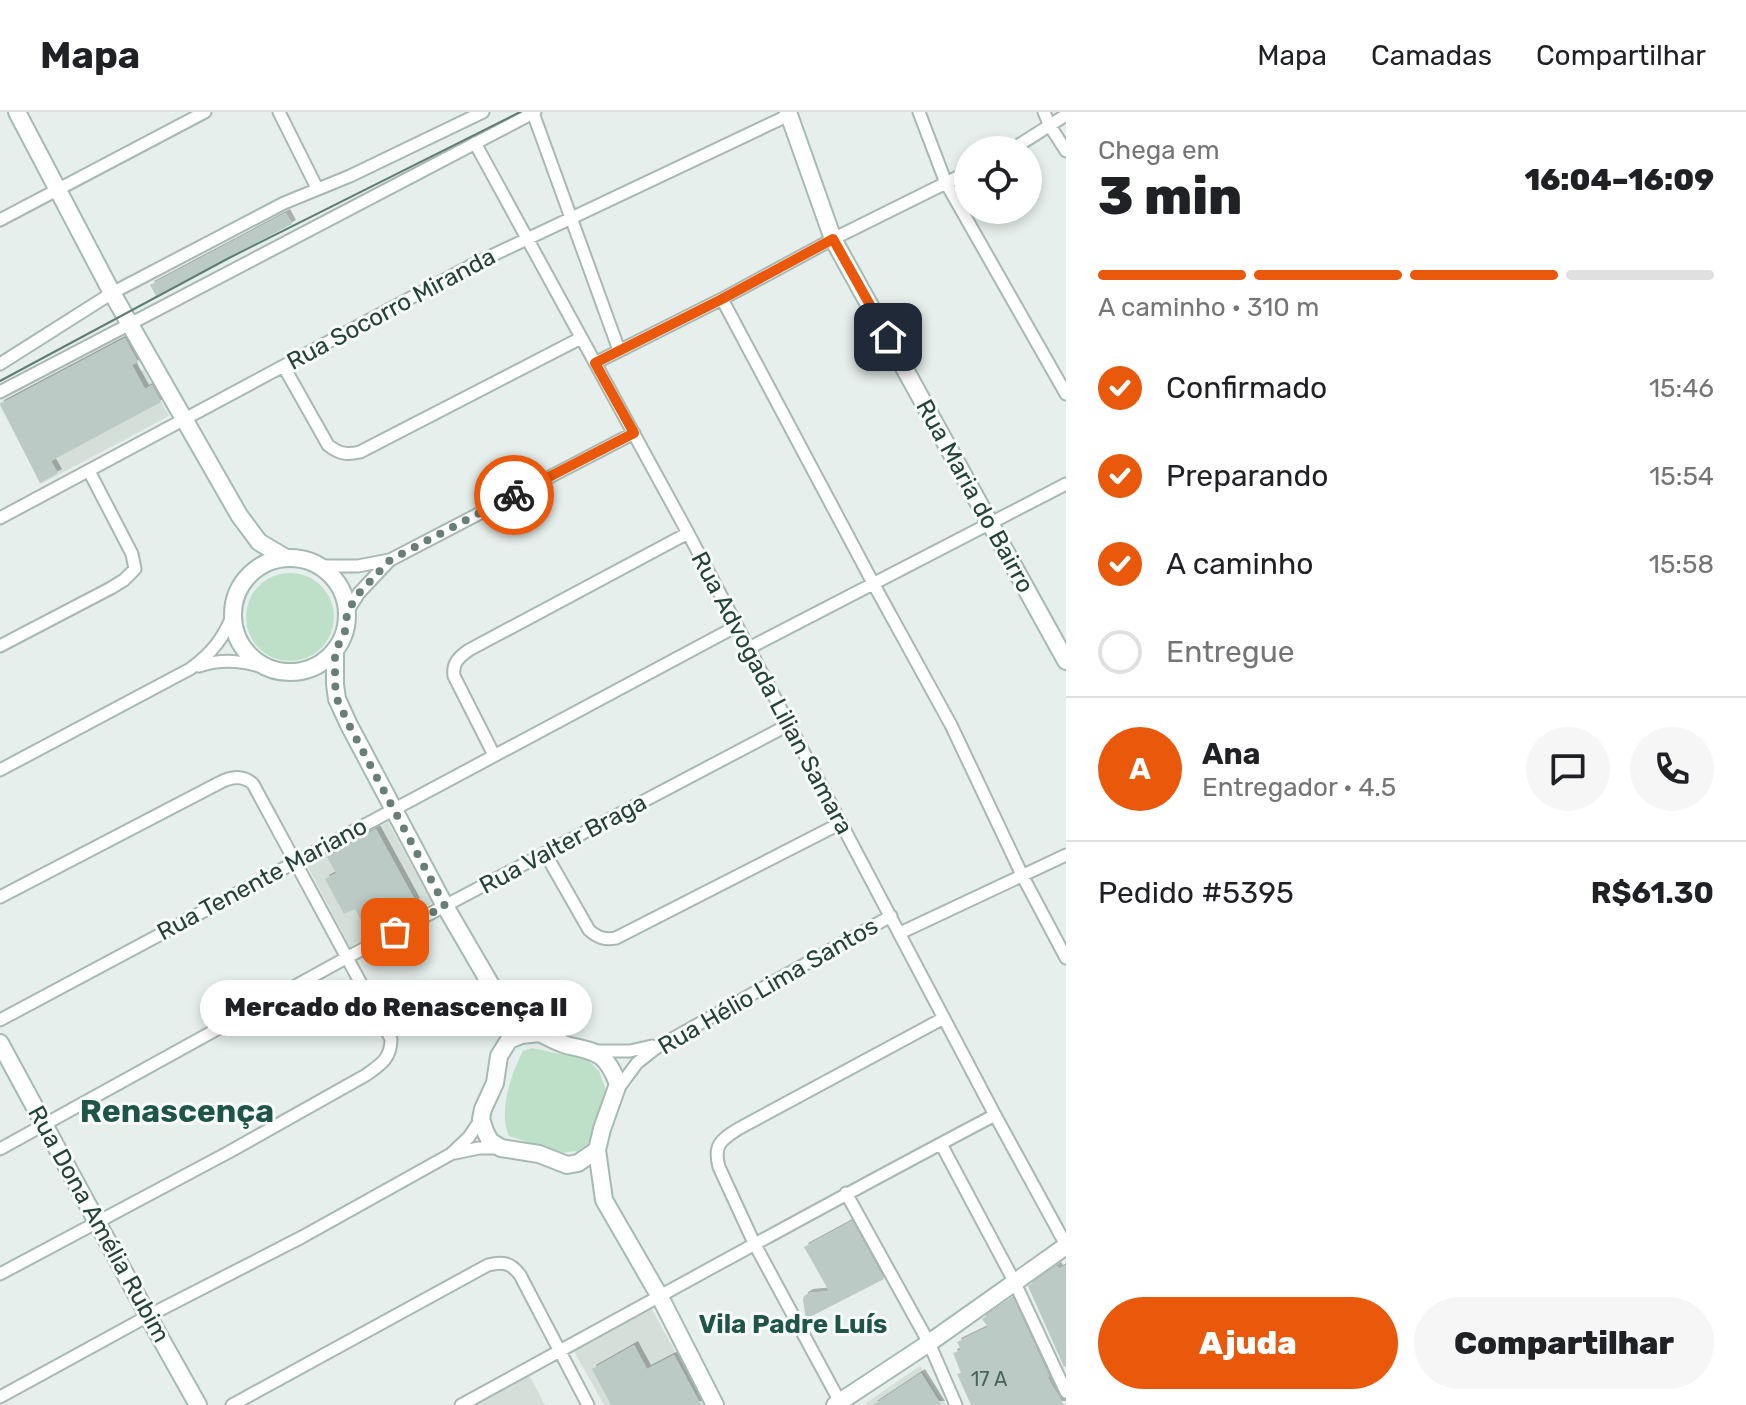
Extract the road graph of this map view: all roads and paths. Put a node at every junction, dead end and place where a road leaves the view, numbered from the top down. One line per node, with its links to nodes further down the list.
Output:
1 (17, 112): 17 (street)
2 (205, 112): 17 (street)
3 (279, 112): 16 (street)
4 (483, 112): 16 (street)
5 (919, 112): 15 (street)
6 (1044, 112): 10 (street)
7 (534, 113): 12 (street); 18 (street)
8 (789, 113): 18 (street, Rua Socorro Miranda); 21 (street, Rua Maria do Bairro)
9 (1066, 115): 10 (street)
10 (1050, 126): 11 (street); 13 (street)
11 (1034, 136)
12 (475, 143): 20 (street, Rua Advogada Lilian Samara); 24 (street)
13 (1066, 151)
14 (954, 179): 15 (street)
15 (946, 183): 21 (street); 31 (street)
16 (317, 188): 22 (street)
17 (57, 190): 19 (street); 22 (street)
18 (570, 219): 20 (street, Rua Socorro Miranda); 26 (street)
19 (0, 220)
20 (526, 238): 25 (street, Rua Advogada Lilian Samara); 29 (street, Rua Socorro Miranda)
21 (833, 239): 23 (street); 37 (street, Rua Maria do Bairro)
22 (112, 293): 24 (street); 28 (street)
23 (722, 299): 26 (street); 42 (street)
24 (128, 319): 30 (street); 32 (street)
25 (581, 338): 27 (street, Rua Advogada Lilian Samara); 29 (street)
26 (619, 350): 27 (street)
27 (595, 363): 33 (street, Rua Advogada Lilian Samara)
28 (0, 364)
29 (284, 367): 32 (street, Rua Socorro Miranda)
30 (0, 392)
31 (1066, 394)
32 (184, 418): 34 (street, Rua Socorro Miranda); 39 (street)
33 (634, 433): 38 (street, Rua Advogada Lilian Samara); 40 (street)
34 (89, 471): 36 (street, Rua Socorro Miranda); 46 (street)
35 (1066, 484): 37 (street)
36 (0, 518)
37 (991, 524): 42 (street); 49 (street, Rua Maria do Bairro)
38 (688, 533): 45 (street, Rua Advogada Lilian Samara); 53 (street)
39 (286, 558): 41 (street); 44 (street)
40 (390, 560): 41 (street); 43 (street)
41 (318, 566): 43 (street)
42 (873, 583): 47 (street); 60 (street)
43 (347, 612): 48 (street)
44 (233, 614): 50 (street); 51 (street)
45 (737, 626): 47 (street, Rua Advogada Lilian Samara); 53 (street, Rua Tenente Mariano)
46 (0, 646)
47 (749, 648): 52 (street, Rua Advogada Lilian Samara)
48 (335, 652): 51 (street); 55 (street)
49 (1066, 661)
50 (190, 669): 51 (street); 54 (street)
51 (272, 670)
52 (790, 724): 56 (street, Rua Advogada Lilian Samara); 57 (street, Rua Valter Braga)
53 (494, 755): 55 (street, Rua Tenente Mariano)
54 (0, 770)
55 (394, 808): 59 (street, Rua Tenente Mariano); 62 (street)
56 (841, 823): 57 (street); 63 (street, Rua Advogada Lilian Samara)
57 (545, 853): 62 (street, Rua Valter Braga)
58 (1066, 855): 60 (street)
59 (294, 861): 61 (street); 66 (street); 68 (street, Rua Tenente Mariano)
60 (1023, 877): 64 (street); 65 (street)
61 (0, 897)
62 (445, 906): 66 (street, Rua Valter Braga); 69 (street)
63 (891, 916): 64 (street, Rua Advogada Lilian Samara); 70 (street, Rua Hélio Lima Santos)
64 (900, 933): 67 (street, Rua Advogada Lilian Samara)
65 (1066, 957)
66 (346, 958): 76 (street, Rua Valter Braga); 83 (street)
67 (944, 1018): 74 (street, Rua Advogada Lilian Samara); 84 (street)
68 (0, 1020)
69 (540, 1033): 72 (street); 75 (street)
70 (675, 1036): 72 (street); 73 (street, Rua Hélio Lima Santos)
71 (0, 1043): 76 (street, Rua Dona Amélia Rubim)
72 (594, 1051): 73 (street)
73 (616, 1093): 80 (street)
74 (995, 1115): 77 (street); 85 (street, Rua Advogada Lilian Samara)
75 (481, 1119): 78 (street); 81 (street)
76 (45, 1125): 79 (street, Rua Valter Braga); 83 (street, Rua Dona Amélia Rubim)
77 (941, 1144): 82 (street); 87 (street)
78 (501, 1148): 80 (street); 81 (street)
79 (0, 1149)
80 (597, 1150): 88 (street)
81 (451, 1154): 89 (street)
82 (846, 1193): 84 (street); 90 (street)
83 (98, 1221): 86 (street); 89 (street, Rua Dona Amélia Rubim)
84 (754, 1243): 88 (street); 94 (street)
85 (1066, 1245): 87 (street)
86 (0, 1274)
87 (1014, 1281): 90 (street); 92 (street)
88 (660, 1297): 91 (street); 99 (street)
89 (148, 1316): 93 (street); 95 (street, Rua Dona Amélia Rubim)
90 (929, 1343): 94 (street); 100 (street)
91 (560, 1351): 96 (street); 97 (street); 98 (street)
92 (1066, 1392)
93 (0, 1397)
94 (838, 1404)
95 (198, 1405)
96 (232, 1405)
97 (461, 1405)
98 (588, 1405)
99 (715, 1405)
100 (956, 1405)

